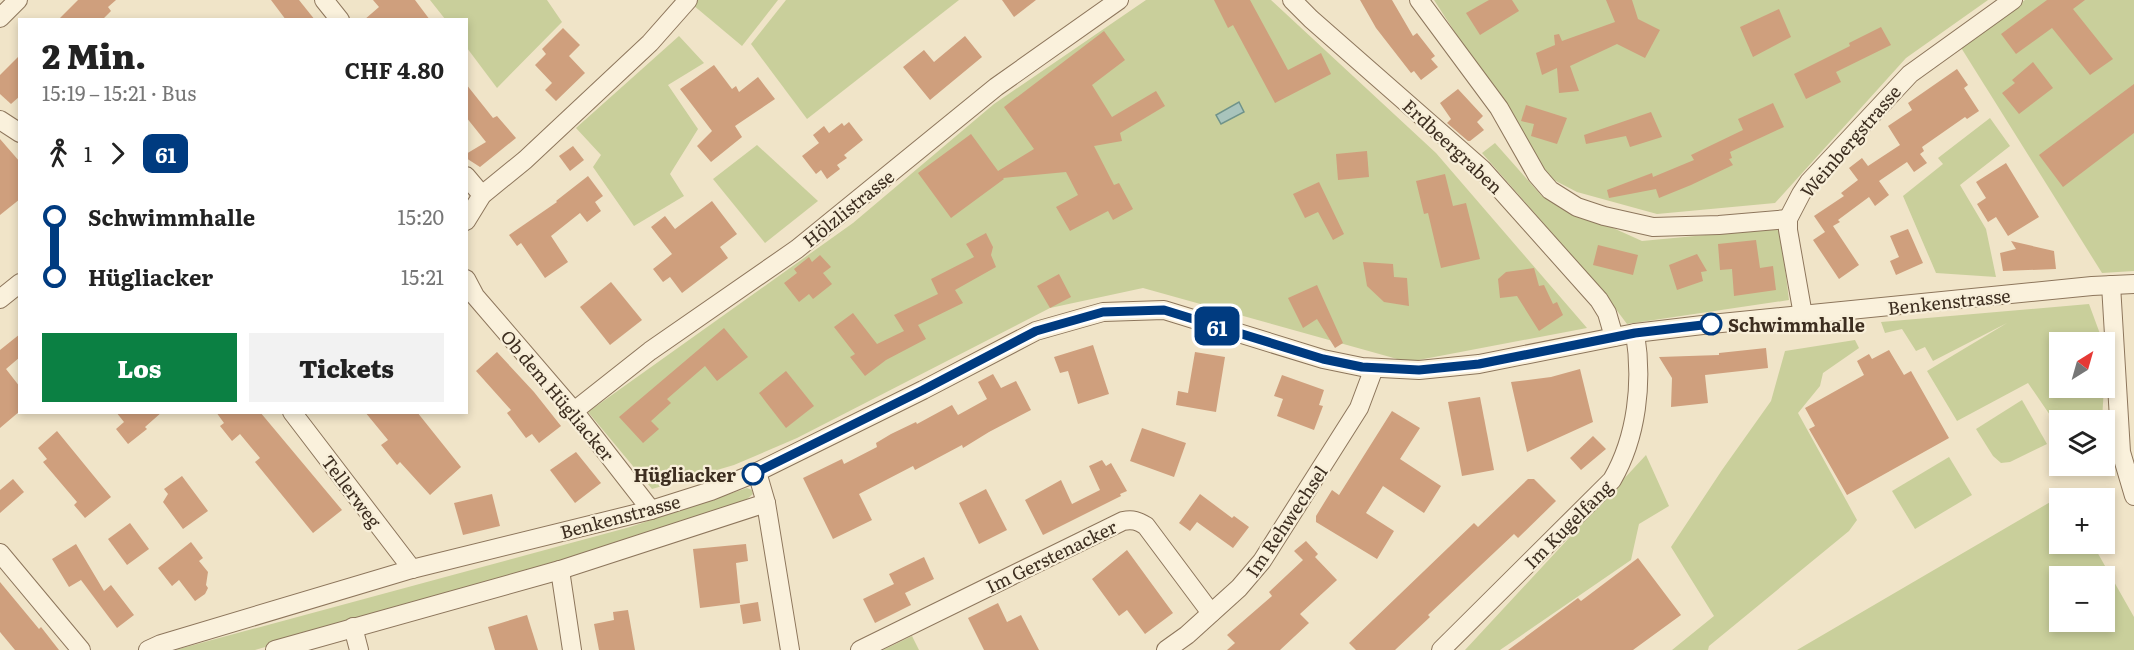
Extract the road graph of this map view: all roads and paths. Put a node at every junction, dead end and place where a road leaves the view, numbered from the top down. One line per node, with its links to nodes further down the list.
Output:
1 (18, 0): 8 (street)
2 (324, 0): 9 (street)
3 (688, 0): 13 (street)
4 (1119, 0): 25 (street, Hölzlistrasse)
5 (1292, 0): 23 (street, Erdbeergraben)
6 (1419, 0): 15 (street)
7 (2013, 0): 15 (street, Weinbergstrasse)
8 (0, 18)
9 (338, 18)
10 (0, 120): 11 (street)
11 (18, 132)
12 (468, 178): 13 (street)
13 (482, 195): 14 (street)
14 (468, 218)
15 (1788, 219): 21 (street)
16 (468, 283): 25 (street, Ob dem Hügliacker)
17 (2134, 284): 19 (street, Benkenstrasse)
18 (18, 285): 20 (street)
19 (2111, 285): 21 (street, Benkenstrasse); 28 (street)
20 (0, 299)
21 (1803, 315): 22 (street, Benkenstrasse)
22 (1635, 333): 23 (street, Benkenstrasse); 44 (street, Im Kugelfang)
23 (1614, 337): 24 (street, Benkenstrasse)
24 (1374, 368): 27 (street, Benkenstrasse); 34 (street, Im Rehwechsel)
25 (574, 411): 30 (street, Ob dem Hügliacker)
26 (294, 414): 32 (street, Tellerweg)
27 (757, 472): 29 (street); 30 (street, Benkenstrasse)
28 (2134, 496)
29 (766, 503): 33 (street, Benkenstrasse); 41 (street)
30 (651, 510): 32 (street, Benkenstrasse)
31 (0, 553): 36 (street)
32 (412, 569): 37 (street, Benkenstrasse)
33 (560, 570): 35 (street, Benkenstrasse); 40 (street)
34 (1211, 613): 42 (street, Im Gerstenacker); 43 (street, Im Rehwechsel)
35 (353, 627): 38 (street, Benkenstrasse); 39 (street)
36 (81, 650)
37 (148, 650)
38 (275, 650)
39 (359, 650)
40 (572, 650)
41 (790, 650)
42 (860, 650)
43 (1166, 650)
44 (1441, 650)

